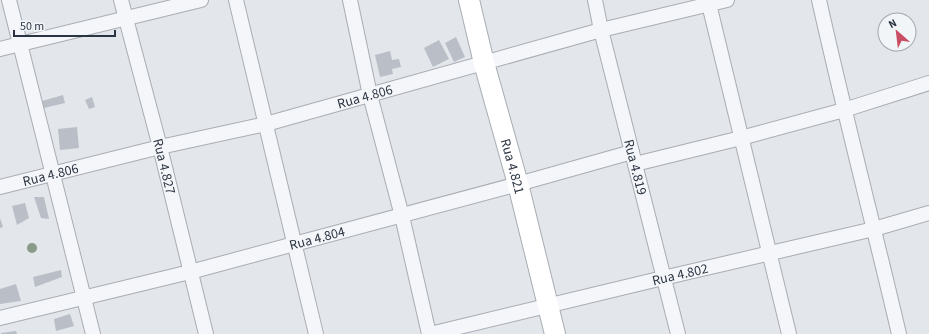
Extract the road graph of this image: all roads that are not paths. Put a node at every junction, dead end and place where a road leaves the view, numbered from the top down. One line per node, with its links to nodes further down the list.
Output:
1 (9, 0): 13 (street)
2 (121, 0): 11 (street, Rua 4.827)
3 (201, 0): 11 (street)
4 (236, 0): 19 (street)
5 (350, 0): 17 (street)
6 (469, 0): 15 (street, Rua 4.821)
7 (595, 0): 12 (street, Rua 4.819)
8 (727, 0): 10 (street, Rua 4.806)
9 (819, 0): 18 (street)
10 (708, 2): 12 (street, Rua 4.806); 20 (street)
11 (125, 18): 13 (street); 21 (street, Rua 4.827)
12 (601, 30): 15 (street, Rua 4.806); 22 (street, Rua 4.819)
13 (19, 45): 14 (street); 23 (street)
14 (0, 49)
15 (484, 63): 17 (street, Rua 4.806); 24 (street, Rua 4.821)
16 (929, 83): 18 (street, Rua 4.804)
17 (370, 95): 19 (street, Rua 4.806); 27 (street)
18 (844, 110): 20 (street, Rua 4.804); 28 (street)
19 (266, 124): 21 (street, Rua 4.806); 29 (street)
20 (741, 138): 22 (street, Rua 4.804); 30 (street)
21 (160, 147): 23 (street, Rua 4.806); 31 (street, Rua 4.827)
22 (633, 158): 24 (street, Rua 4.804); 32 (street, Rua 4.819)
23 (52, 173): 25 (street, Rua 4.806); 33 (street)
24 (518, 184): 27 (street, Rua 4.804); 34 (street, Rua 4.821)
25 (0, 186)
26 (929, 213): 28 (street, Rua 4.802)
27 (402, 216): 29 (street, Rua 4.804); 39 (street)
28 (874, 229): 30 (street, Rua 4.802); 43 (street)
29 (295, 244): 31 (street, Rua 4.804); 38 (street)
30 (769, 254): 32 (street, Rua 4.802); 42 (street)
31 (190, 272): 33 (street, Rua 4.804); 37 (street, Rua 4.827)
32 (663, 278): 34 (street, Rua 4.802); 41 (street, Rua 4.819)
33 (85, 298): 35 (street, Rua 4.804); 36 (street)
34 (547, 306): 39 (street, Rua 4.802); 40 (street, Rua 4.821)
35 (0, 318)
36 (93, 334)
37 (206, 334)
38 (316, 334)
39 (430, 334)
40 (555, 334)
41 (678, 334)
42 (789, 334)
43 (899, 334)

